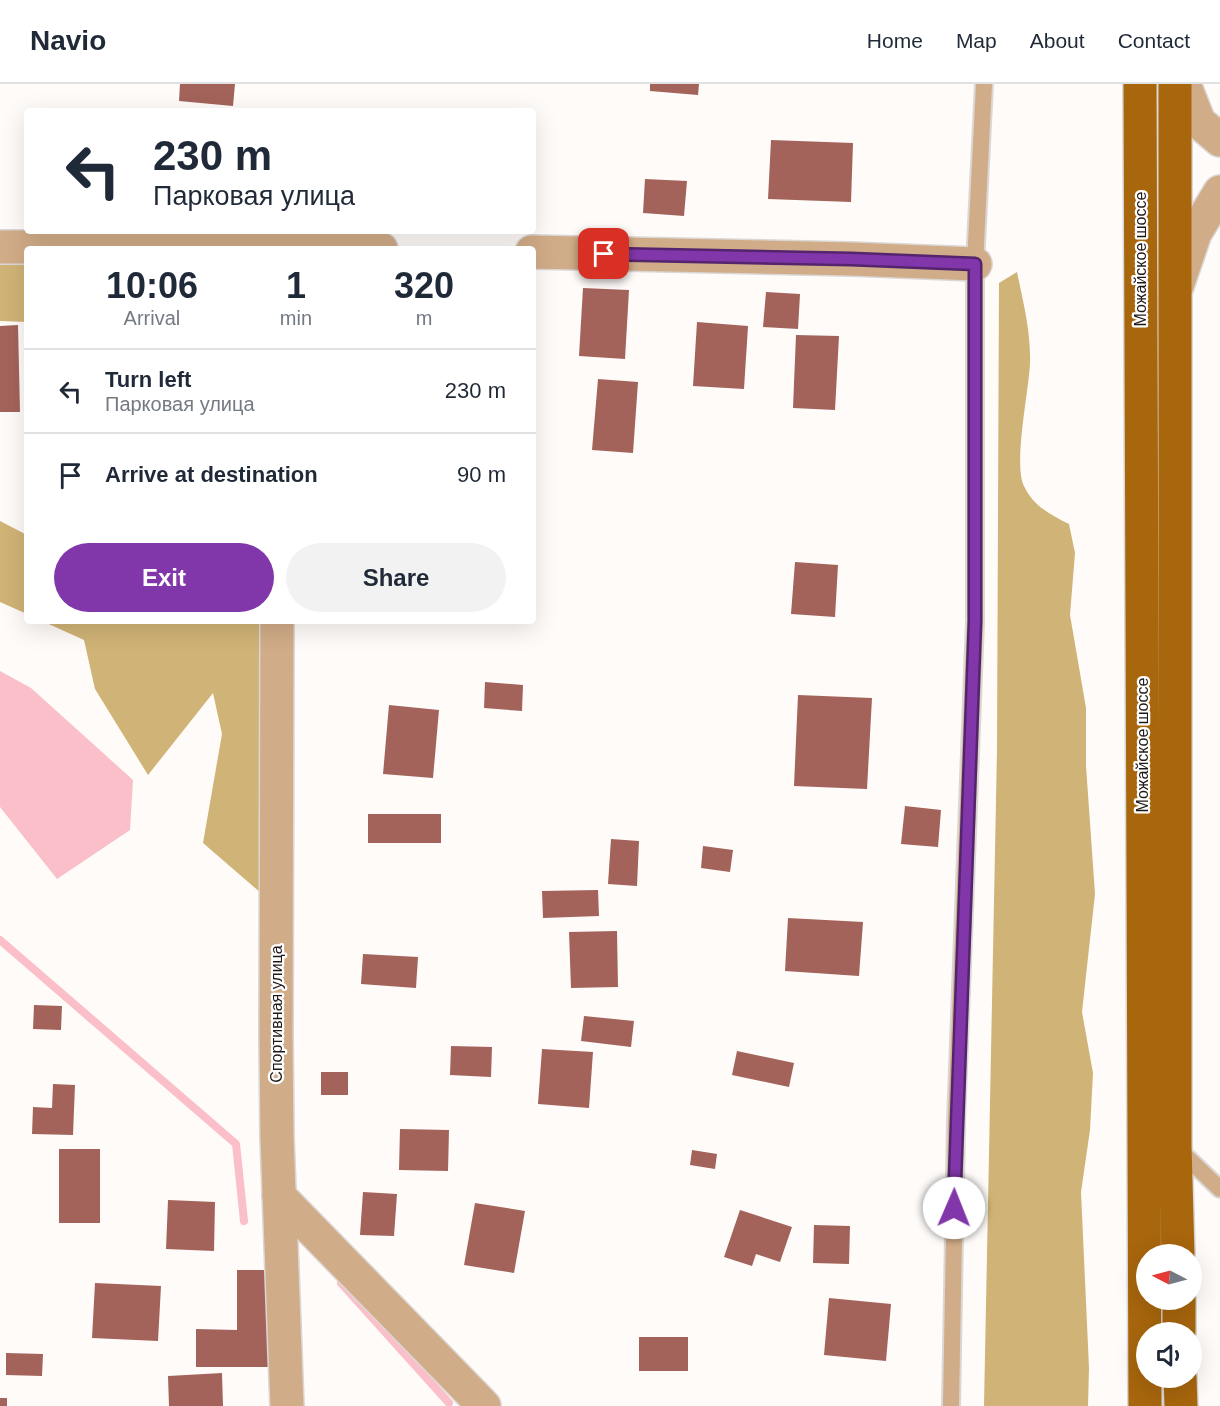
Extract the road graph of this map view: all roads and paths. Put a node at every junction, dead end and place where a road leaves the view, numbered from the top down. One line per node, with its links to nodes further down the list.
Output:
1 (984, 84): 10 (lane)
2 (1140, 84): 21 (main road, Можайское шоссе)
3 (1174, 84): 11 (main road, Можайское шоссе)
4 (1184, 84): 5 (street)
5 (1220, 140)
6 (1220, 192): 11 (street)
7 (0, 247): 8 (street)
8 (24, 247)
9 (536, 252): 10 (street)
10 (975, 264): 20 (lane)
11 (1174, 293): 13 (main road, Можайское шоссе)
12 (277, 624): 15 (street, Спортивная улица)
13 (1175, 1146): 14 (lane); 16 (main road, Можайское шоссе)
14 (1220, 1189)
15 (279, 1196): 18 (street, Спортивная улица); 19 (street)
16 (1178, 1244)
17 (1180, 1388): 22 (main road)
18 (287, 1406)
19 (484, 1406)
20 (951, 1406)
21 (1146, 1406)
22 (1181, 1406)

